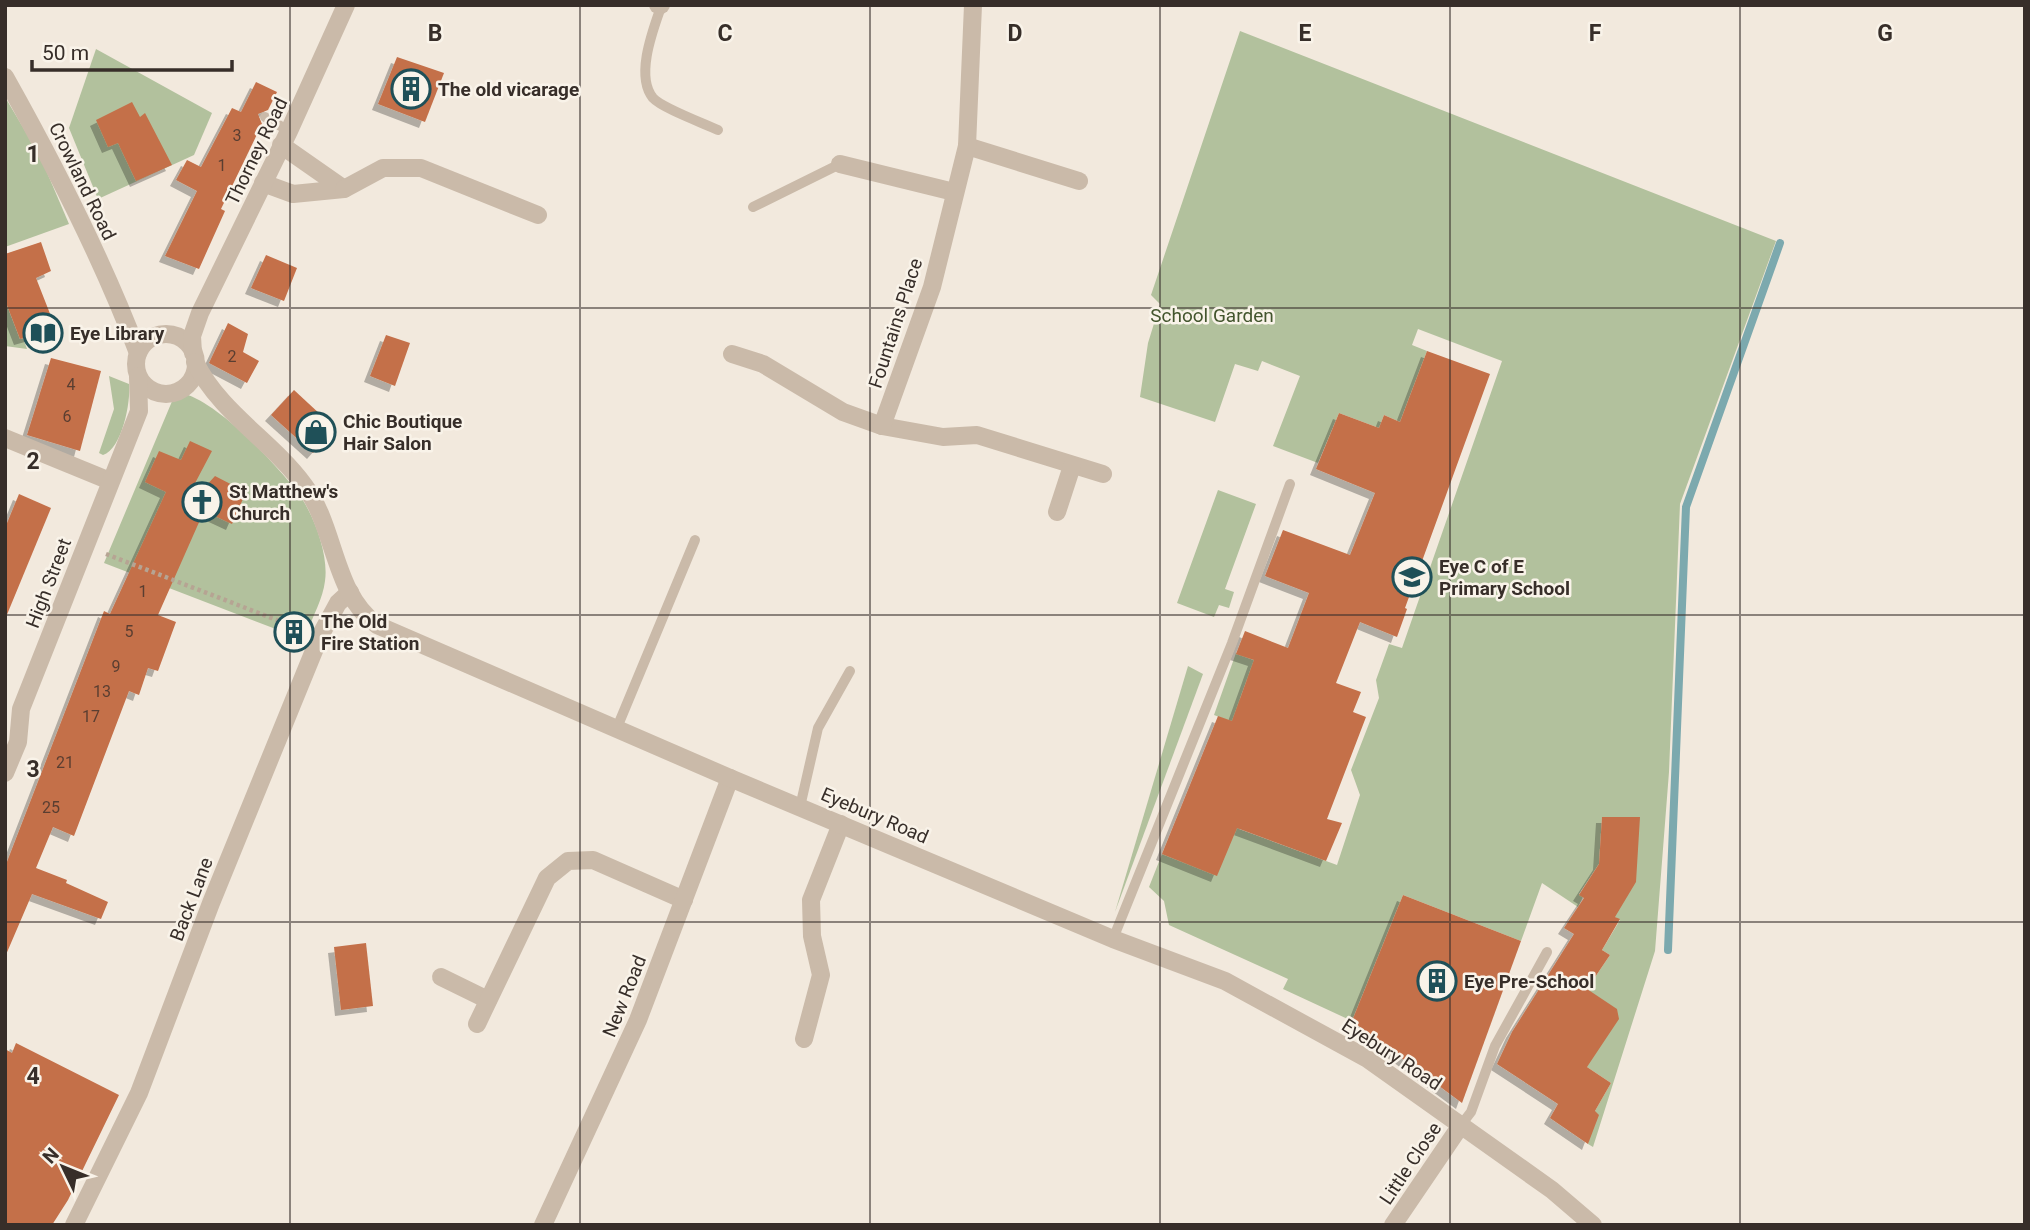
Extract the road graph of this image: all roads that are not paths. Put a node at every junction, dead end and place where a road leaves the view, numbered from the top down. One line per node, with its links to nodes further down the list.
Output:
1 (346, 5): 7 (street, Thorney Road)
2 (973, 5): 8 (street, Fountains Place)
3 (660, 6): 6 (lane)
4 (5, 77): 16 (street, Crowland Road)
5 (265, 117): 7 (lane)
6 (718, 130)
7 (285, 138): 11 (street, Thorney Road); 12 (street)
8 (967, 146): 10 (street); 13 (street, Fountains Place)
9 (840, 164): 13 (street); 14 (lane)
10 (1079, 181)
11 (263, 183): 12 (street); 17 (street, Thorney Road)
12 (344, 188): 15 (street)
13 (954, 192): 27 (street, Fountains Place)
14 (753, 207)
15 (538, 215)
16 (120, 306): 18 (street, Crowland Road); 19 (street, Crowland Road)
17 (200, 313): 18 (street); 21 (street, Thorney Road)
18 (158, 335): 19 (street); 21 (street)
19 (138, 353): 22 (street)
20 (732, 354): 27 (street)
21 (194, 358): 23 (street, Eyebury Road); 24 (street)
22 (138, 376): 25 (street); 26 (street, High Street)
23 (209, 388): 24 (street); 35 (street, Eyebury Road)
24 (180, 390): 25 (street)
25 (155, 392): 26 (street, High Street)
26 (139, 411): 31 (street, High Street)
27 (882, 426): 29 (street)
28 (5, 438): 31 (street)
29 (1072, 466): 30 (street); 33 (street)
30 (1103, 474)
31 (110, 481): 38 (street, High Street)
32 (1290, 484): 43 (lane)
33 (1057, 512)
34 (695, 540): 37 (lane)
35 (350, 592): 37 (street, Eyebury Road); 50 (street, Back Lane)
36 (850, 671): 40 (lane)
37 (616, 730): 39 (street, Eyebury Road)
38 (5, 773)
39 (730, 778): 40 (street, Eyebury Road); 42 (street, New Road)
40 (800, 807): 41 (street, Eyebury Road)
41 (841, 824): 43 (street, Eyebury Road); 48 (street)
42 (684, 900): 46 (street); 51 (street, New Road)
43 (1113, 939): 49 (street, Eyebury Road)
44 (1547, 952): 49 (lane)
45 (441, 977): 46 (street)
46 (488, 1000): 47 (street)
47 (477, 1024)
48 (804, 1039)
49 (1461, 1125): 52 (street, Little Close); 53 (street, Eyebury Road)
50 (74, 1225)
51 (543, 1225)
52 (1393, 1225)
53 (1593, 1225)

